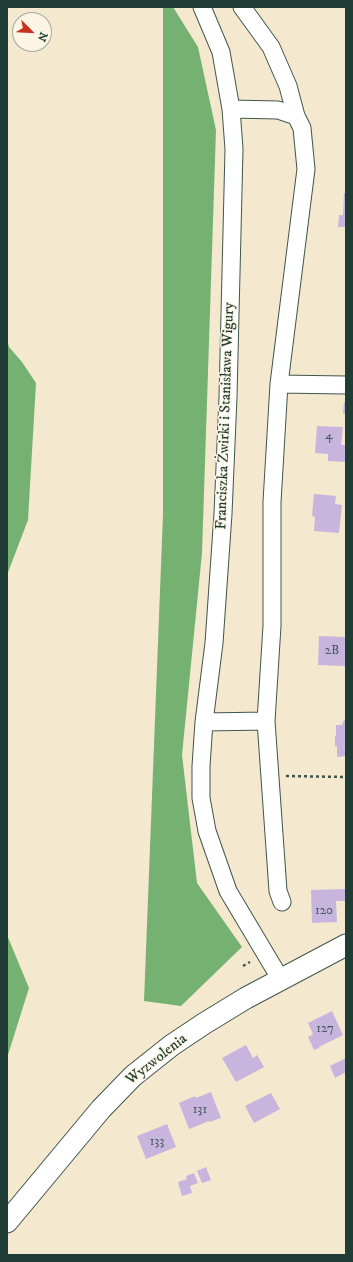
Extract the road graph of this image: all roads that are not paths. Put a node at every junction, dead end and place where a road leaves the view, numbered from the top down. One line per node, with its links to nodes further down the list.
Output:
1 (202, 7): 3 (street, Franciszka Żwirki i Stanisława Wigury)
2 (242, 7): 4 (street)
3 (231, 108): 4 (street); 8 (street, Franciszka Żwirki i Stanisława Wigury)
4 (296, 116): 5 (street)
5 (279, 384): 6 (street); 7 (street)
6 (346, 386)
7 (266, 721): 8 (street); 9 (street)
8 (204, 722): 11 (street, Franciszka Żwirki i Stanisława Wigury)
9 (282, 902)
10 (346, 945): 11 (street, Wyzwolenia)
11 (281, 980): 12 (street, Wyzwolenia)
12 (7, 1222)

